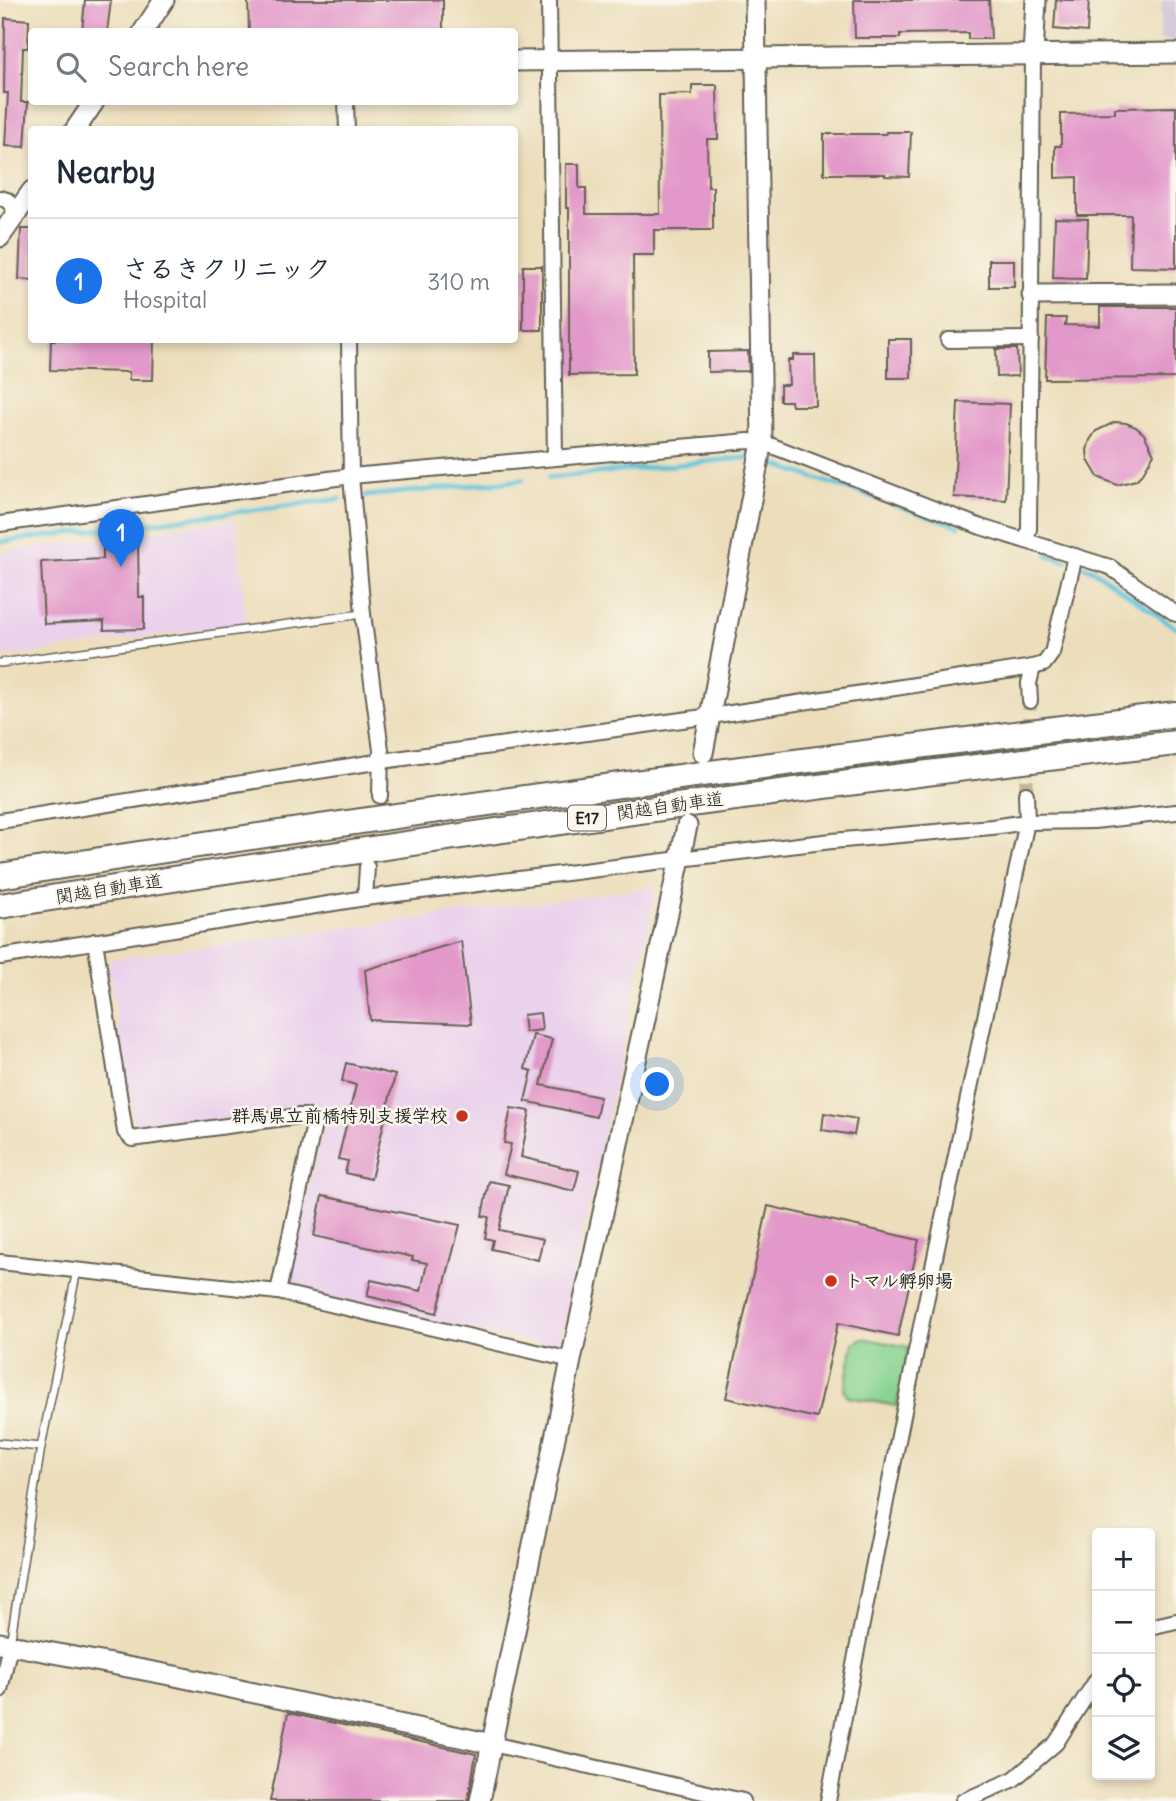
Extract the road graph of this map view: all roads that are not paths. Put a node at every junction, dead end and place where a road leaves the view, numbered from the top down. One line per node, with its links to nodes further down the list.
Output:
1 (164, 0): 5 (street)
2 (549, 0): 10 (street)
3 (755, 0): 8 (street)
4 (1036, 0): 7 (street)
5 (146, 28)
6 (1176, 53): 7 (street)
7 (1033, 55): 8 (street); 20 (street)
8 (755, 59): 10 (street); 24 (street)
9 (518, 61): 10 (street)
10 (550, 61): 25 (street)
11 (92, 105): 13 (street)
12 (346, 105): 14 (street)
13 (78, 126)
14 (347, 126)
15 (28, 197): 17 (street)
16 (0, 198): 17 (street)
17 (17, 212): 18 (street)
18 (0, 237)
19 (1176, 294): 20 (street)
20 (1032, 295): 21 (street)
21 (1031, 339): 22 (street); 28 (street)
22 (948, 340)
23 (349, 343): 26 (street)
24 (762, 442): 25 (street); 28 (street); 36 (street)
25 (555, 457): 26 (street)
26 (351, 476): 27 (street); 30 (street)
27 (0, 524)
28 (1026, 541): 29 (street)
29 (1075, 556): 31 (street); 33 (street)
30 (363, 614): 32 (lane); 39 (street)
31 (1176, 614)
32 (0, 663)
33 (1033, 667): 34 (street); 36 (street)
34 (1030, 701)
35 (1176, 714): 48 (highway, 関越自動車道 / E17)
36 (711, 716): 38 (street); 39 (street)
37 (1176, 743): 50 (highway, 関越自動車道 / E17)
38 (703, 753)
39 (382, 761): 41 (street); 43 (street)
40 (1026, 794): 44 (street)
41 (380, 796)
42 (1176, 812): 44 (street)
43 (0, 821)
44 (1027, 822): 46 (street); 67 (street)
45 (687, 826): 46 (street)
46 (680, 859): 49 (street); 56 (street)
47 (367, 867): 49 (street)
48 (0, 876)
49 (365, 898): 51 (street)
50 (0, 906)
51 (95, 941): 52 (street); 55 (street)
52 (0, 957)
53 (0, 1262): 54 (street)
54 (77, 1270): 55 (street); 58 (lane)
55 (278, 1292): 56 (street)
56 (570, 1360): 64 (street)
57 (0, 1443): 58 (lane)
58 (41, 1447): 61 (lane)
59 (1176, 1621): 60 (street)
60 (1155, 1626)
61 (5, 1644): 63 (street); 64 (street)
62 (1092, 1686): 68 (street)
63 (0, 1690)
64 (492, 1744): 65 (street); 66 (street)
65 (480, 1801)
66 (743, 1801)
67 (828, 1801)
68 (963, 1801)

